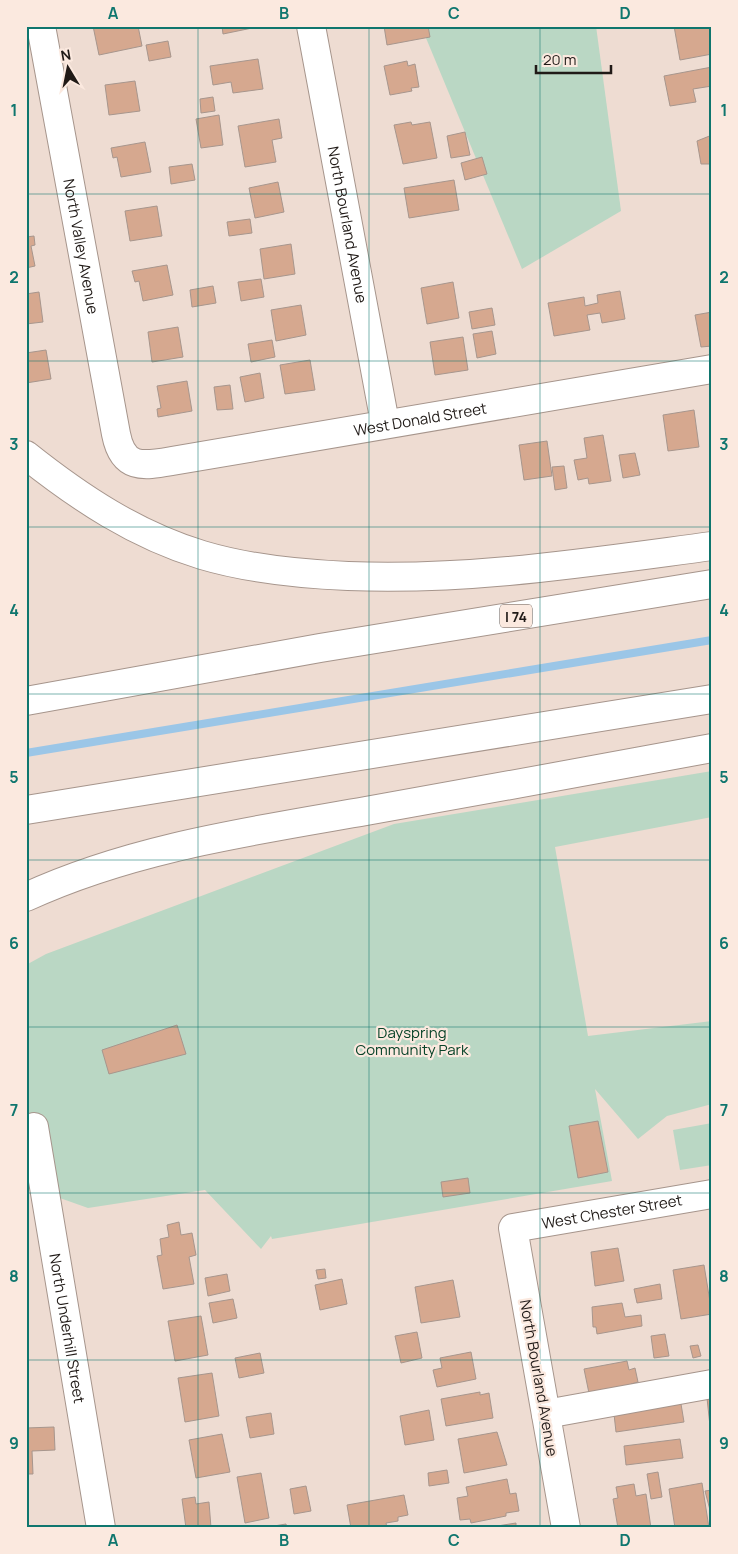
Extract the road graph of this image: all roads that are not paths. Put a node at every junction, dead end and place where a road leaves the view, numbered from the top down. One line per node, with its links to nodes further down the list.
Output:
1 (41, 26): 6 (main road, North Valley Avenue)
2 (311, 26): 4 (main road, North Bourland Avenue)
3 (712, 369): 4 (main road, West Donald Street)
4 (385, 423): 6 (main road, West Donald Street)
5 (26, 455): 7 (main road)
6 (130, 461)
7 (712, 546)
8 (712, 584): 10 (main road, I 74)
9 (712, 699): 12 (main road)
10 (26, 700)
11 (712, 748): 15 (main road)
12 (371, 754): 13 (main road); 14 (main road)
13 (26, 810)
14 (26, 826)
15 (26, 898)
16 (34, 1127): 21 (main road, North Underhill Street)
17 (712, 1194): 18 (main road, West Chester Street)
18 (513, 1228): 20 (main road, North Bourland Avenue)
19 (712, 1384): 20 (main road)
20 (546, 1414): 22 (main road, North Bourland Avenue)
21 (101, 1528)
22 (566, 1528)

